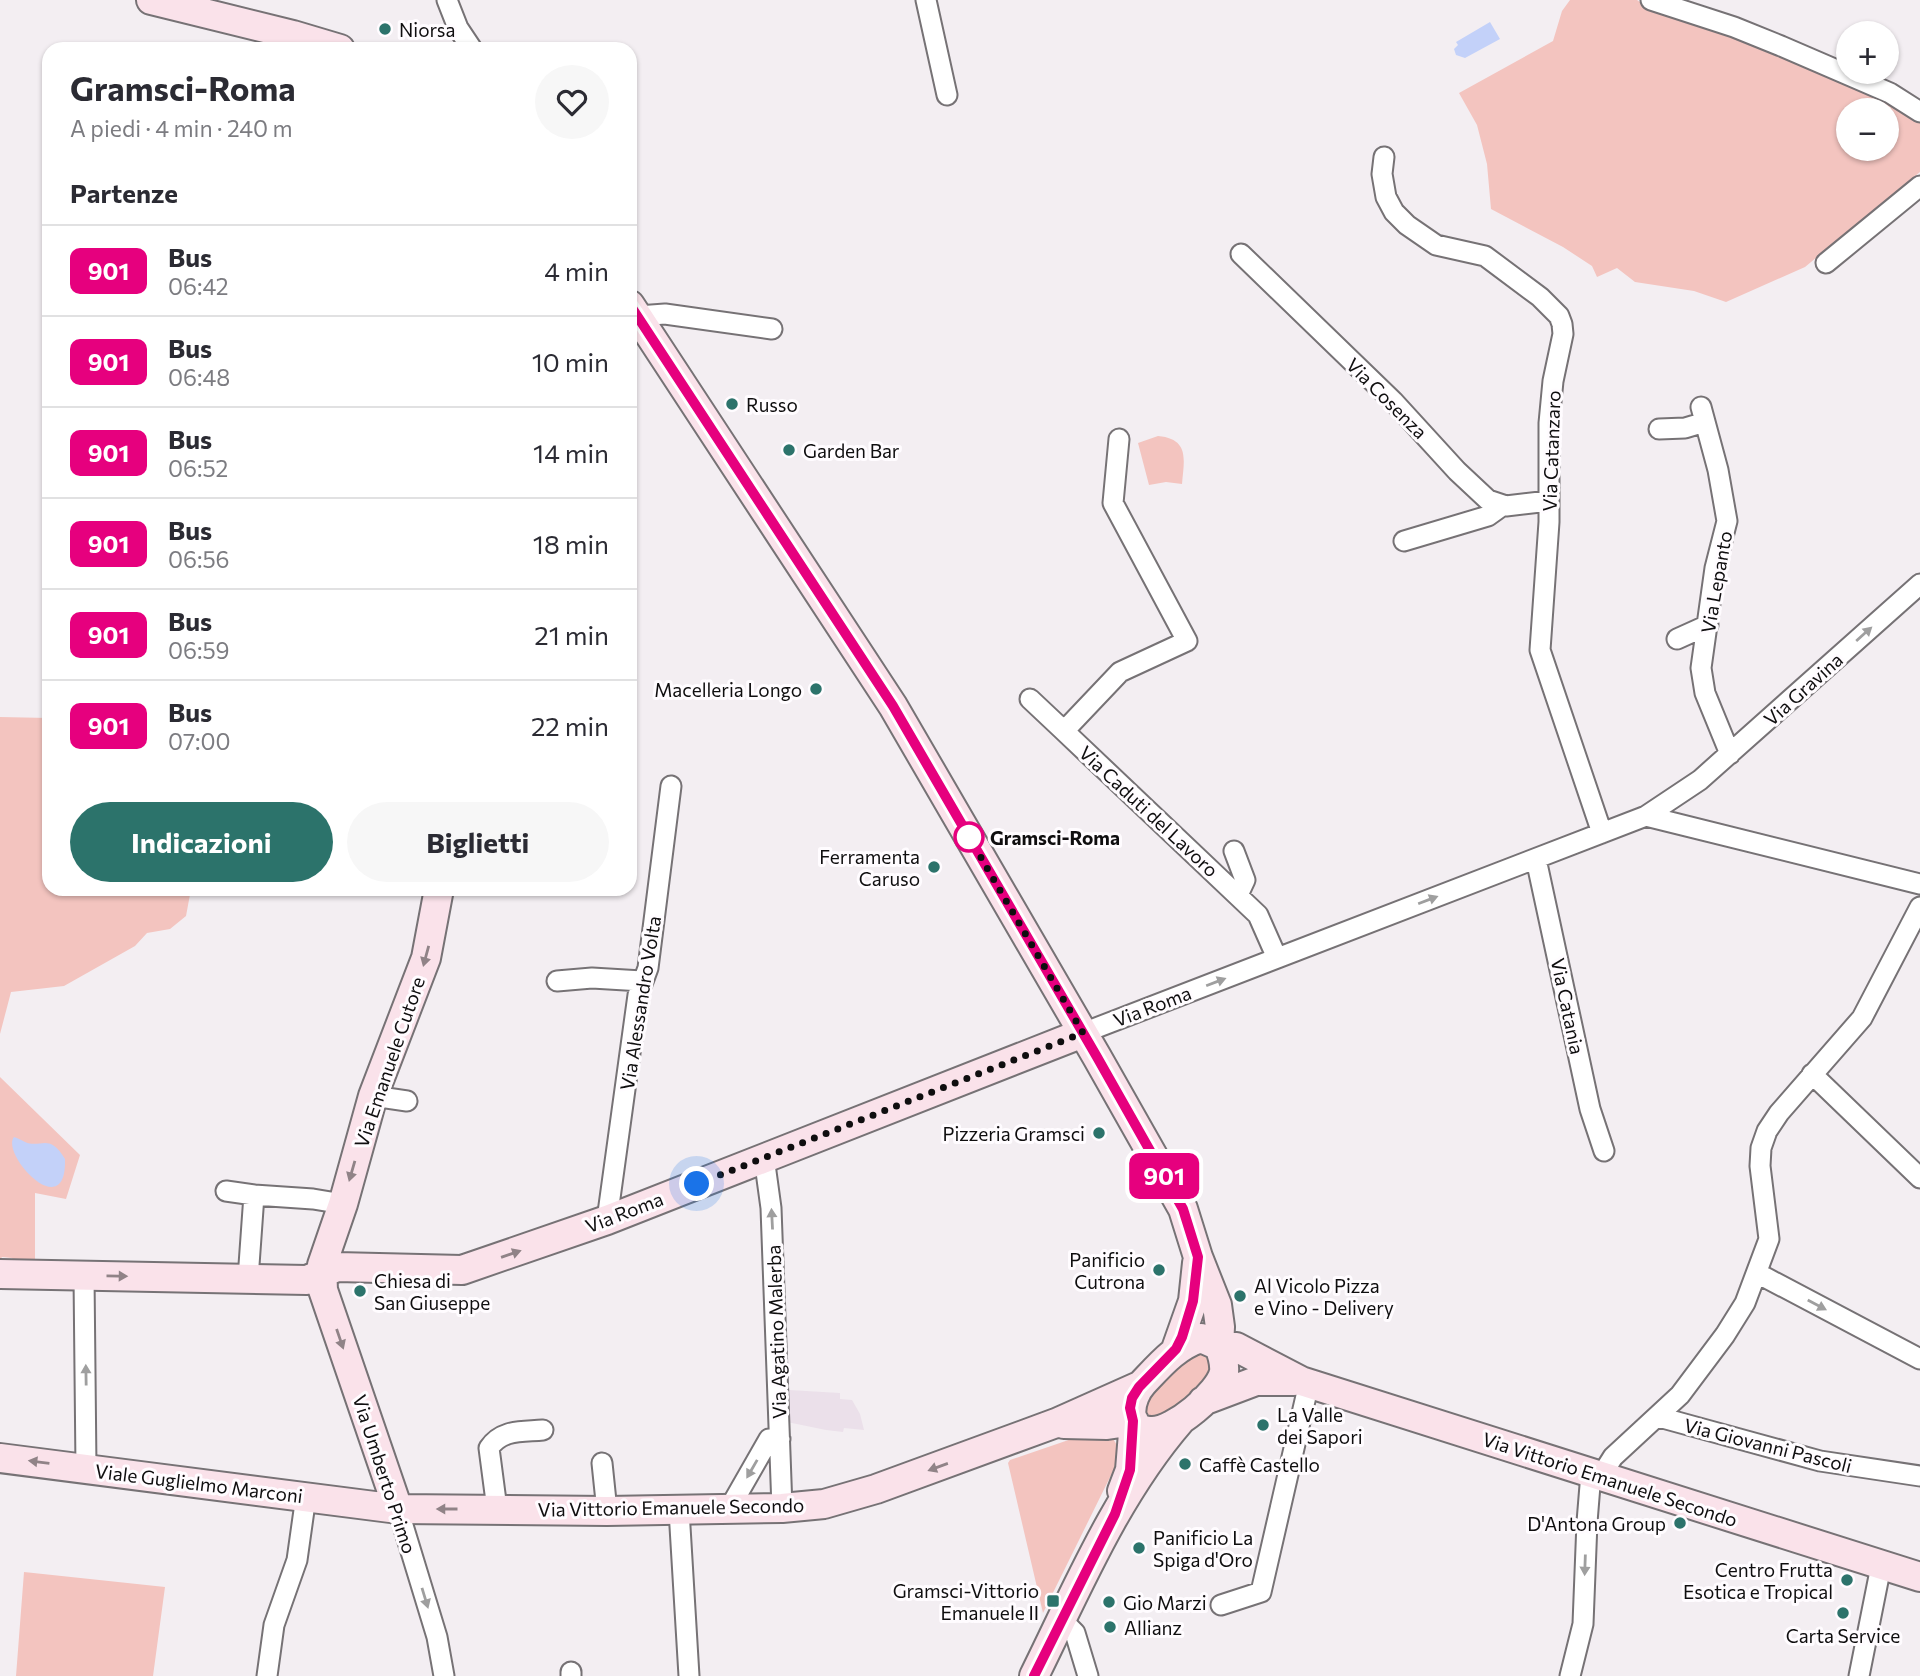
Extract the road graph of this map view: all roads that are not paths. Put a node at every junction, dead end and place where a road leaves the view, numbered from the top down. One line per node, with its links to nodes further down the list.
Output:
1 (151, 0): 5 (main road)
2 (447, 0): 6 (street)
3 (926, 0): 7 (street)
4 (1651, 0): 8 (street)
5 (316, 42)
6 (467, 42)
7 (947, 95)
8 (1920, 112)
9 (1384, 157): 18 (street, Via Catanzaro)
10 (1920, 187): 12 (street)
11 (1241, 254): 19 (street, Via Cosenza)
12 (1826, 263)
13 (637, 310): 15 (street)
14 (637, 315): 41 (main road)
15 (772, 329)
16 (1658, 429): 22 (street, Via Lepanto)
17 (1119, 439): 25 (street, Via Caduti del Lavoro)
18 (1549, 501): 19 (street); 31 (street, Via Catanzaro)
19 (1502, 506): 20 (street)
20 (1404, 541)
21 (1920, 584): 26 (street, Via Gravina, one-way to 21)
22 (1708, 625): 23 (street); 26 (street, Via Lepanto)
23 (1677, 639)
24 (1030, 699): 25 (street)
25 (1064, 731): 35 (street, Via Caduti del Lavoro)
26 (1730, 754): 28 (street, Via Gravina)
27 (671, 786): 40 (street, Via Alessandro Volta)
28 (1683, 792): 29 (street, Via Roma); 30 (street)
29 (1646, 816): 30 (street); 31 (street, Via Roma)
30 (1685, 826): 34 (street)
31 (1602, 833): 33 (street, Via Roma)
32 (1234, 851): 35 (street)
33 (1536, 859): 38 (street, Via Roma, one-way to 33); 45 (street, Via Catania)
34 (1920, 884)
35 (1238, 895): 38 (street, Via Caduti del Lavoro)
36 (438, 896): 43 (main road, Via Emanuele Cutore, one-way to 43)
37 (1919, 910): 42 (street)
38 (1277, 958): 41 (street, Via Roma, one-way to 38)
39 (557, 981): 40 (street)
40 (642, 981): 51 (street, Via Alessandro Volta)
41 (1083, 1033): 46 (main road, Via Roma); 52 (main road)
42 (1815, 1070): 47 (street); 54 (street)
43 (373, 1096): 44 (street); 50 (main road, Via Emanuele Cutore, one-way to 50)
44 (407, 1101)
45 (1604, 1151)
46 (764, 1157): 51 (main road, Via Roma); 69 (street, Via Agatino Malerba, one-way to 46)
47 (1920, 1178)
48 (226, 1191): 49 (street)
49 (254, 1195): 50 (street); 57 (street)
50 (343, 1204): 53 (main road, Via Emanuele Cutore)
51 (607, 1220): 53 (main road, Via Roma, one-way to 51)
52 (1198, 1257): 58 (main road); 59 (main road)
53 (323, 1273): 57 (main road, Via Roma); 78 (main road, Via Umberto Primo, one-way to 78)
54 (1757, 1273): 60 (street, one-way to 60); 64 (street)
55 (0, 1274): 56 (main road, Via Roma)
56 (84, 1276): 57 (main road, Via Roma, one-way to 57); 72 (street, one-way to 56)
57 (248, 1279)
58 (1225, 1340): 59 (main road); 61 (main road, Via Vittorio Emanuele Secondo); 63 (main road)
59 (1176, 1349): 62 (main road)
60 (1920, 1359)
61 (1305, 1382): 63 (main road, Via Vittorio Emanuele Secondo); 73 (main road, Via Vittorio Emanuele Secondo); 85 (street)
62 (1139, 1387): 65 (main road); 67 (main road, Via Vittorio Emanuele Secondo)
63 (1203, 1401): 66 (main road)
64 (1659, 1417): 73 (street); 74 (street, Via Giovanni Pascoli)
65 (1133, 1421): 66 (main road); 67 (main road); 82 (main road)
66 (1180, 1421): 82 (main road)
67 (1056, 1423): 77 (main road, Via Vittorio Emanuele Secondo, one-way to 77)
68 (543, 1430): 79 (street)
69 (780, 1439): 76 (street, one-way to 76); 77 (street, Via Agatino Malerba)
70 (0, 1458): 72 (main road, Viale Guglielmo Marconi, one-way to 70)
71 (603, 1463): 81 (street)
72 (86, 1468): 75 (main road, Viale Guglielmo Marconi)
73 (1596, 1474): 83 (main road, Via Vittorio Emanuele Secondo); 92 (street, one-way to 92)
74 (1920, 1476)
75 (306, 1496): 78 (main road, Viale Guglielmo Marconi); 87 (street)
76 (729, 1508): 77 (main road, Via Vittorio Emanuele Secondo); 80 (main road, Via Vittorio Emanuele Secondo)
77 (782, 1508)
78 (398, 1509): 79 (main road, Via Vittorio Emanuele Secondo, one-way to 78); 88 (street, Via Umberto Primo, one-way to 88)
79 (497, 1509): 81 (main road, Via Vittorio Emanuele Secondo)
80 (679, 1510): 81 (main road, Via Vittorio Emanuele Secondo); 89 (street)
81 (607, 1511)
82 (1115, 1514): 86 (main road)
83 (1881, 1566): 84 (main road, Via Vittorio Emanuele Secondo); 93 (street)
84 (1920, 1577)
85 (1222, 1605)
86 (1062, 1620): 90 (main road); 91 (street)
87 (267, 1676)
88 (444, 1676)
89 (688, 1676)
90 (1034, 1676)
91 (1088, 1676)
92 (1570, 1676)
93 (1859, 1676)

